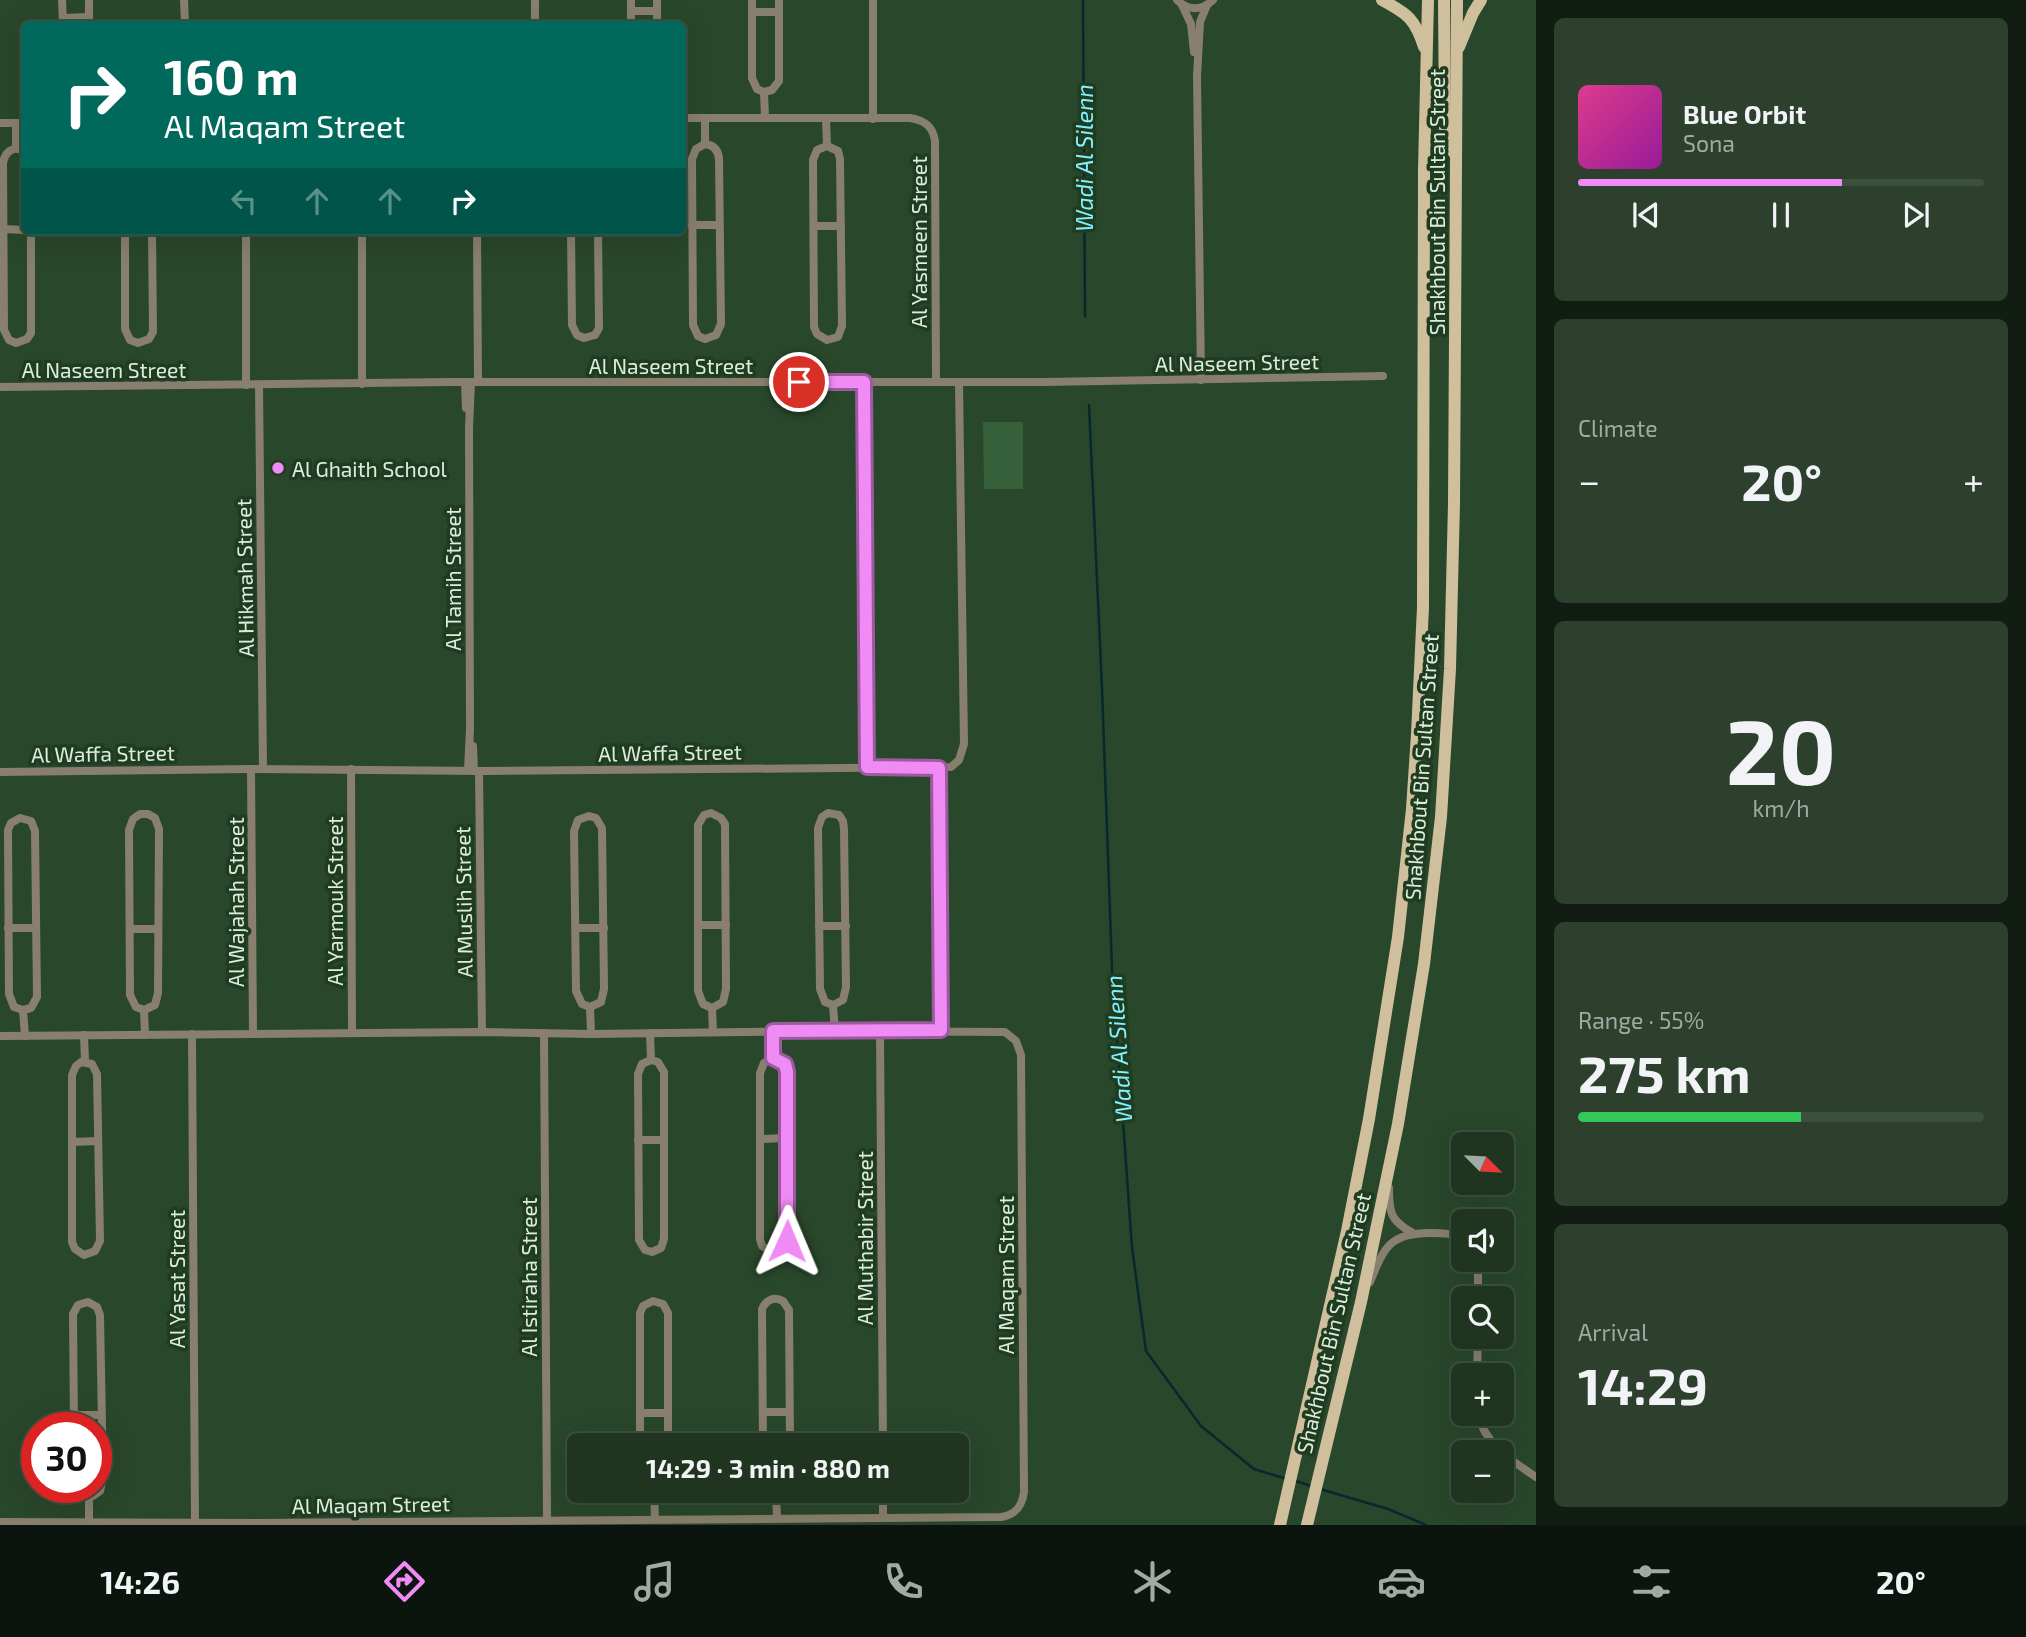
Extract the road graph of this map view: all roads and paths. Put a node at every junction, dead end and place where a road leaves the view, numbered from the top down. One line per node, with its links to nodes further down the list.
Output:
1 (62, 0): 21 (street)
2 (89, 0): 22 (street)
3 (184, 0): 23 (street)
4 (535, 0): 24 (street)
5 (631, 0): 17 (street)
6 (657, 0): 18 (street)
7 (752, 0): 19 (street)
8 (779, 0): 20 (street)
9 (873, 0): 34 (street)
10 (1382, 0): 28 (main road)
11 (1428, 0): 28 (main road, Shakhbout Bin Sultan Street)
12 (1444, 0): 41 (main road)
13 (1457, 0): 27 (main road, Shakhbout Bin Sultan Street)
14 (1481, 0): 27 (main road)
15 (1180, 2): 16 (street); 29 (street)
16 (1212, 2): 29 (street)
17 (631, 11): 18 (street); 25 (street)
18 (657, 11): 26 (street)
19 (752, 12): 20 (street); 30 (street)
20 (779, 12): 30 (street)
21 (63, 21): 22 (street)
22 (89, 21)
23 (184, 21)
24 (535, 21)
25 (631, 21)
26 (657, 21)
27 (1457, 54): 41 (main road, Shakhbout Bin Sultan Street)
28 (1427, 58): 149 (main road, Shakhbout Bin Sultan Street)
29 (1197, 76): 57 (street)
30 (764, 92): 33 (street)
31 (686, 118): 32 (street, Al Yasmeen Street)
32 (705, 118): 33 (street, Al Yasmeen Street); 38 (street)
33 (765, 118): 35 (street, Al Yasmeen Street)
34 (873, 118): 35 (street, Al Yasmeen Street); 58 (street, Al Yasmeen Street)
35 (826, 119): 39 (street)
36 (0, 123): 37 (street)
37 (20, 123): 40 (street)
38 (705, 144): 42 (street); 43 (street)
39 (827, 146): 44 (street); 45 (street)
40 (20, 150): 46 (street)
41 (1456, 154): 113 (main road, Shakhbout Bin Sultan Street)
42 (692, 225): 43 (street); 43 (street)
43 (719, 226)
44 (814, 226): 45 (street); 45 (street)
45 (841, 226)
46 (3, 229): 47 (street); 48 (street)
47 (21, 230)
48 (31, 235)
49 (125, 235): 50 (street)
50 (152, 235)
51 (246, 235): 63 (street)
52 (362, 235): 62 (street)
53 (477, 235): 59 (street, Al Tamih Street)
54 (571, 235): 55 (street)
55 (598, 235)
56 (1383, 376): 57 (street, Al Naseem Street)
57 (1201, 380): 61 (street, Al Naseem Street)
58 (936, 381): 60 (street, Al Naseem Street); 61 (street, Al Naseem Street)
59 (472, 382): 60 (street, Al Naseem Street); 62 (street, Al Naseem Street); 71 (street, Al Tamih Street)
60 (864, 382): 66 (street)
61 (959, 382): 67 (street)
62 (362, 384): 64 (street, Al Naseem Street)
63 (247, 385): 64 (street, Al Naseem Street); 65 (street, Al Naseem Street)
64 (259, 385): 69 (street, Al Hikmah Street)
65 (0, 387)
66 (867, 767): 67 (street, Al Waffa Street); 71 (street, Al Waffa Street)
67 (939, 768): 88 (street)
68 (251, 769): 69 (street, Al Waffa Street); 72 (street, Al Waffa Street); 98 (street, Al Wajahah Street)
69 (263, 769): 70 (street, Al Waffa Street)
70 (351, 769): 71 (street, Al Waffa Street); 94 (street, Al Yarmouk Street)
71 (474, 770): 92 (street, Al Muslih Street)
72 (0, 772)
73 (698, 925): 74 (street); 74 (street); 85 (street)
74 (726, 925): 85 (street)
75 (819, 926): 76 (street); 76 (street); 83 (street)
76 (845, 926): 83 (street)
77 (8, 928): 78 (street); 78 (street); 86 (street)
78 (36, 928): 86 (street)
79 (576, 928): 80 (street); 80 (street); 84 (street)
80 (604, 928): 84 (street)
81 (130, 929): 82 (street); 82 (street); 87 (street)
82 (158, 929): 87 (street)
83 (833, 1005): 90 (street)
84 (590, 1007): 99 (street)
85 (712, 1008): 93 (street)
86 (23, 1010): 103 (street)
87 (144, 1010): 101 (street)
88 (941, 1030): 91 (street, Al Maqam Street); 139 (street, Al Maqam Street)
89 (773, 1031): 90 (street, Al Maqam Street); 93 (street, Al Maqam Street); 104 (street)
90 (835, 1031): 91 (street, Al Maqam Street)
91 (880, 1031): 128 (street, Al Muthabir Street)
92 (482, 1032): 94 (street, Al Maqam Street); 95 (street, Al Maqam Street)
93 (713, 1032): 96 (street, Al Maqam Street)
94 (352, 1033): 98 (street, Al Maqam Street)
95 (544, 1033): 99 (street, Al Maqam Street); 137 (street, Al Istiraha Street)
96 (650, 1033): 99 (street, Al Maqam Street); 105 (street)
97 (192, 1034): 98 (street, Al Maqam Street); 101 (street, Al Maqam Street); 145 (street, Al Yasat Street)
98 (253, 1034)
99 (591, 1034)
100 (84, 1035): 101 (street, Al Maqam Street); 103 (street, Al Maqam Street); 106 (street)
101 (145, 1035)
102 (0, 1036): 103 (street, Al Maqam Street)
103 (25, 1036)
104 (773, 1058): 107 (street); 108 (street)
105 (651, 1060): 109 (street); 110 (street)
106 (85, 1062): 111 (street); 112 (street)
107 (787, 1138): 108 (street); 108 (street)
108 (760, 1139)
109 (638, 1140): 110 (street); 110 (street)
110 (664, 1140)
111 (98, 1141): 112 (street); 112 (street)
112 (72, 1142)
113 (1389, 1165): 114 (street); 116 (main road, Shakhbout Bin Sultan Street)
114 (1413, 1233): 115 (street); 116 (street)
115 (1451, 1233)
116 (1361, 1302): 150 (main road, Shakhbout Bin Sultan Street)
117 (74, 1412): 118 (street)
118 (102, 1412)
119 (763, 1412): 120 (street); 120 (street); 126 (street)
120 (789, 1412): 127 (street)
121 (640, 1413): 122 (street); 122 (street); 124 (street)
122 (668, 1413): 125 (street)
123 (1482, 1426): 129 (street)
124 (640, 1433)
125 (668, 1433)
126 (763, 1433)
127 (790, 1433)
128 (883, 1433)
129 (1536, 1477)
130 (89, 1503): 141 (street)
131 (654, 1503): 136 (street)
132 (777, 1503): 135 (street)
133 (883, 1503): 134 (street)
134 (883, 1517): 138 (street, Al Maqam Street); 139 (street, Al Maqam Street)
135 (777, 1518): 138 (street, Al Maqam Street); 143 (street, Al Maqam Street)
136 (655, 1519): 142 (street, Al Maqam Street); 143 (street, Al Maqam Street)
137 (547, 1520): 142 (street, Al Maqam Street); 146 (street, Al Maqam Street)
138 (837, 1521)
139 (946, 1521)
140 (0, 1522): 144 (street, Al Maqam Street)
141 (89, 1522): 144 (street, Al Maqam Street); 147 (street, Al Maqam Street)
142 (594, 1522)
143 (716, 1522)
144 (27, 1523)
145 (195, 1523): 147 (street, Al Maqam Street); 148 (street, Al Maqam Street)
146 (485, 1523): 148 (street, Al Maqam Street)
147 (148, 1524)
148 (257, 1524)
149 (1280, 1525)
150 (1307, 1525)

